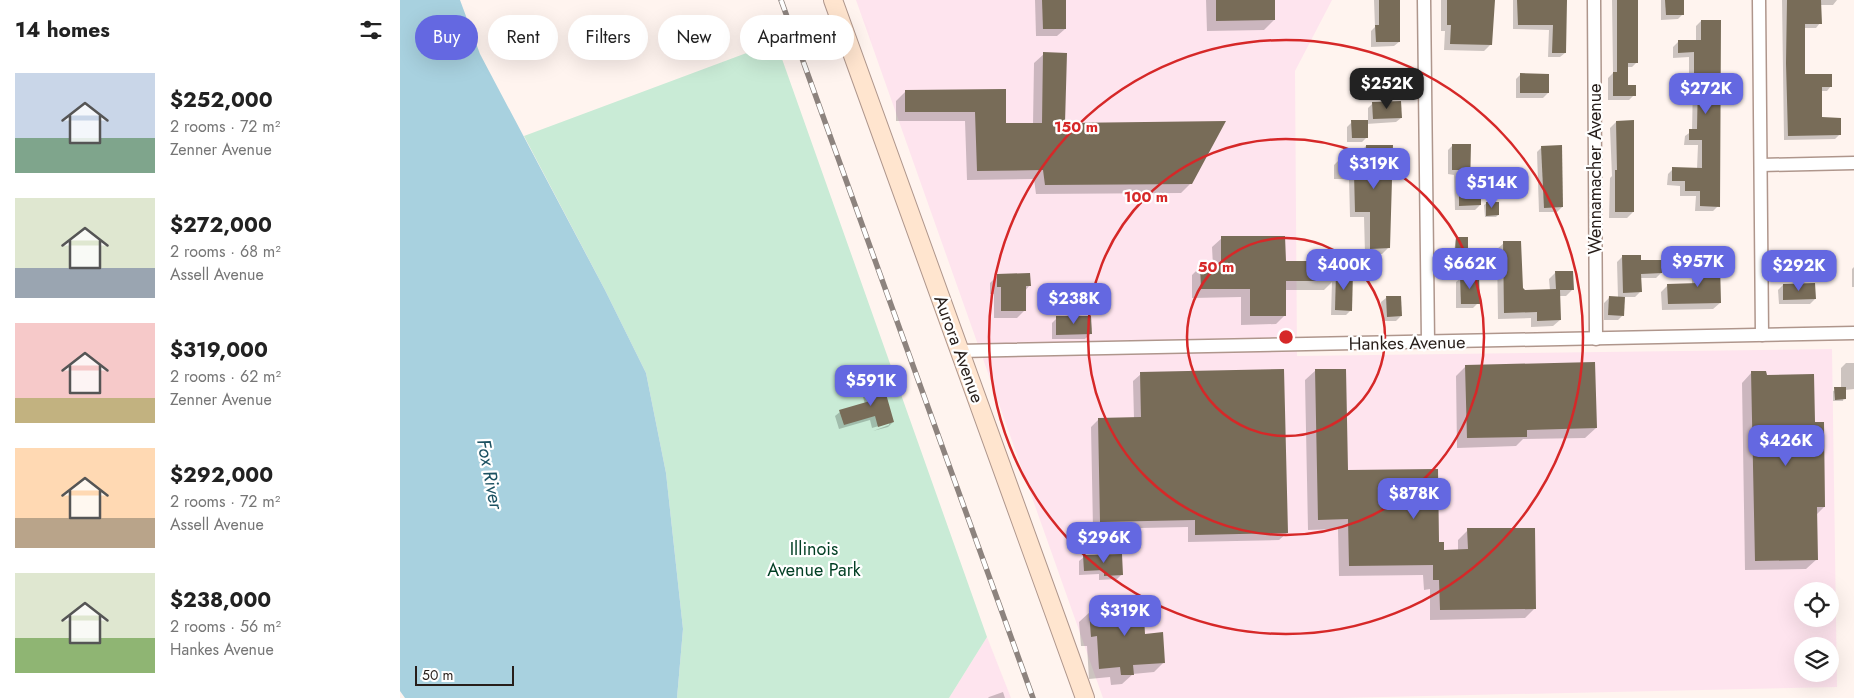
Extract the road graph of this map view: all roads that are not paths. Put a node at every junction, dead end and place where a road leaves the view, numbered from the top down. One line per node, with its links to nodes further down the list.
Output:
1 (833, 0): 11 (main road, Aurora Avenue)
2 (1424, 0): 10 (street)
3 (1594, 0): 9 (street, Wennamacher Avenue)
4 (1759, 0): 6 (street)
5 (1854, 163): 6 (street)
6 (1761, 165): 8 (street)
7 (1854, 333): 8 (street, Hankes Avenue)
8 (1762, 335): 9 (street, Hankes Avenue)
9 (1596, 339): 10 (street, Hankes Avenue)
10 (1428, 342): 11 (street, Hankes Avenue)
11 (960, 351): 12 (main road, Aurora Avenue)
12 (1085, 698)

